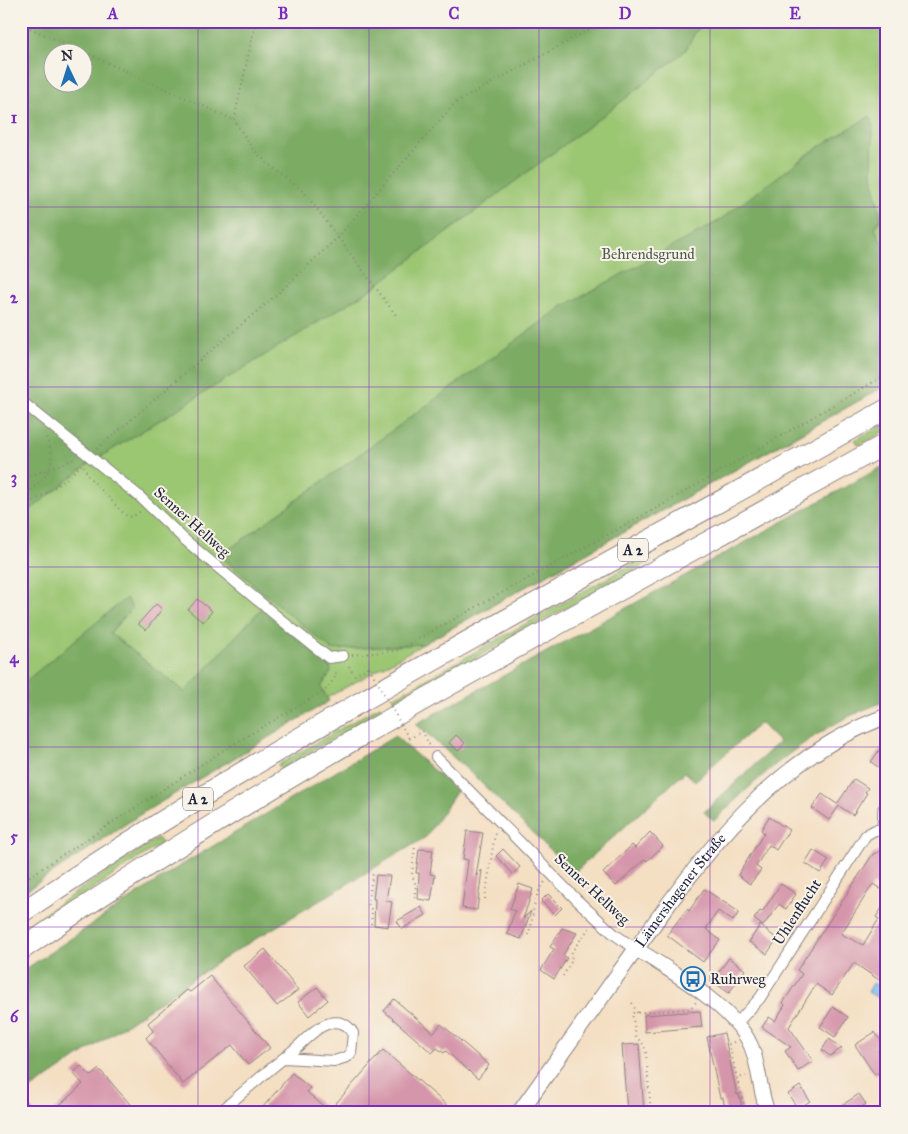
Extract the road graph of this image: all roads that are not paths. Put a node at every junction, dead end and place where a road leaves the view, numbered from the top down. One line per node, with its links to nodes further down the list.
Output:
1 (21, 401): 4 (street, Senner Hellweg)
2 (887, 409): 9 (highway, A 2)
3 (887, 443): 11 (highway, A 2)
4 (344, 658)
5 (887, 716): 10 (main road, Lämershagener Straße)
6 (436, 757): 10 (street, Senner Hellweg)
7 (887, 799): 8 (lane)
8 (884, 829): 12 (street, Uhlenflucht)
9 (21, 913)
10 (636, 949): 12 (street, Senner Hellweg); 15 (main road, Lämershagener Straße)
11 (21, 950)
12 (738, 1022): 16 (street, Senner Hellweg)
13 (284, 1058): 13 (street); 14 (street)
14 (219, 1113)
15 (519, 1113)
16 (768, 1113)

